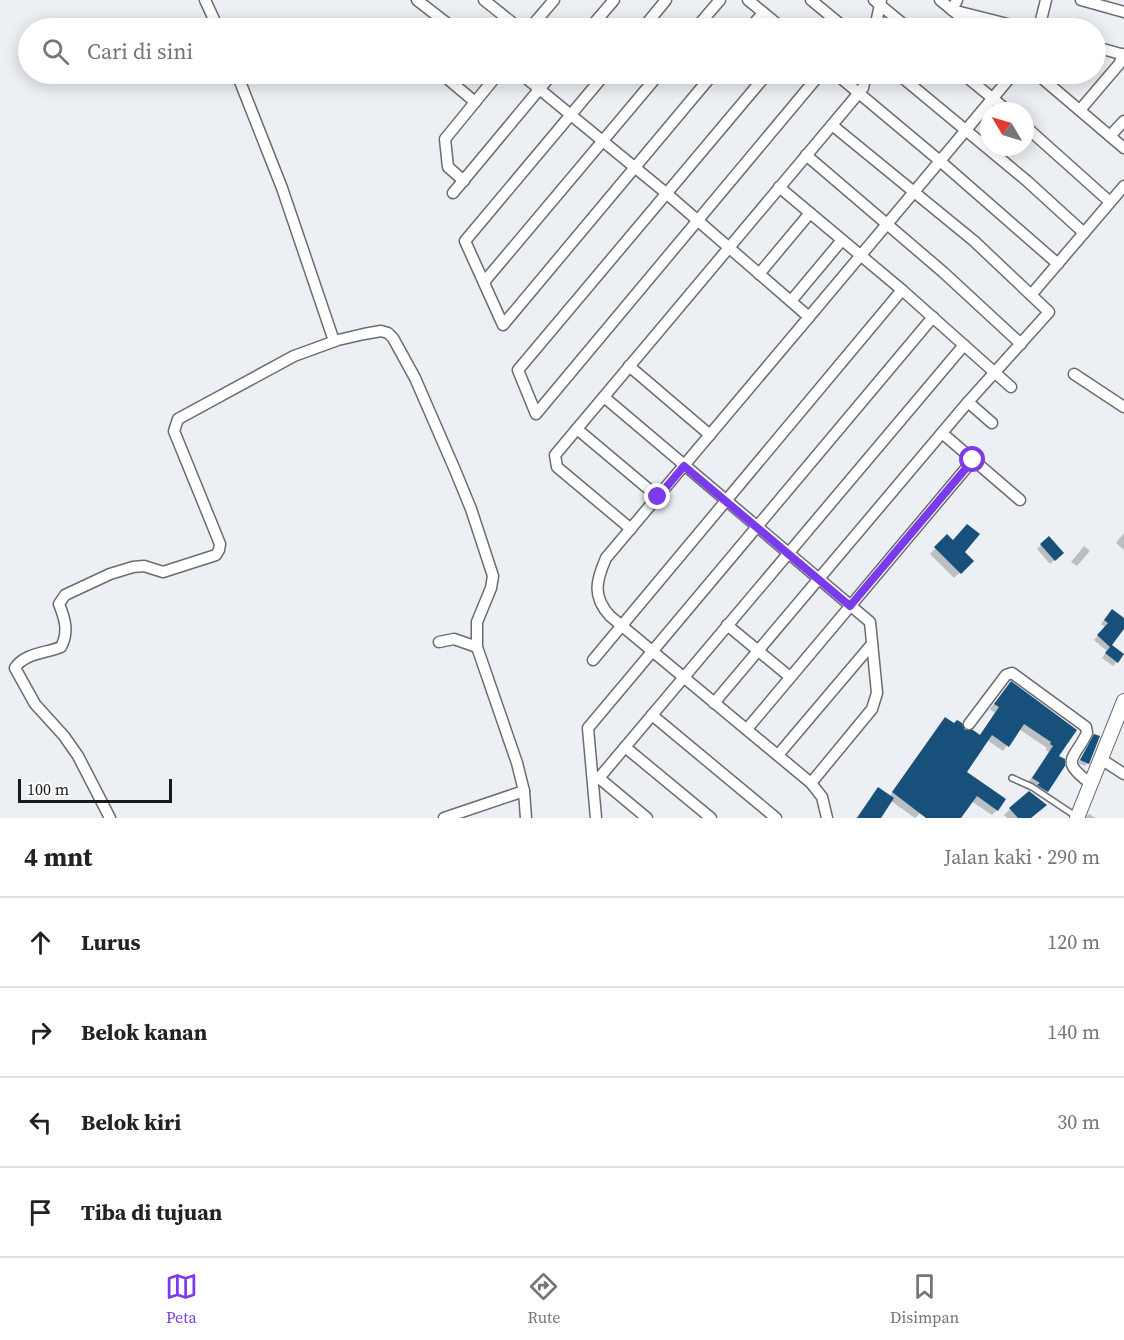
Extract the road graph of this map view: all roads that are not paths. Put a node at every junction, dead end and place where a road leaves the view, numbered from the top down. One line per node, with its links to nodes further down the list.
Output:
1 (206, 0): 17 (street)
2 (417, 0): 18 (street)
3 (484, 0): 19 (street)
4 (614, 0): 21 (street)
5 (666, 0): 22 (street)
6 (720, 0): 23 (street)
7 (748, 0): 16 (street)
8 (811, 0): 26 (street)
9 (940, 0): 14 (street)
10 (1046, 0): 31 (street)
11 (1081, 0): 15 (street)
12 (552, 1): 20 (street)
13 (878, 2): 27 (street); 28 (street)
14 (955, 5): 29 (street); 30 (street)
15 (1124, 12)
16 (763, 13): 24 (street); 25 (street)
17 (214, 18)
18 (440, 18)
19 (506, 18)
20 (538, 18)
21 (599, 18)
22 (651, 18)
23 (705, 18)
24 (759, 18)
25 (769, 18)
26 (832, 18)
27 (876, 18)
28 (896, 18)
29 (966, 18)
30 (993, 18)
31 (1042, 18)
32 (1106, 50): 33 (street)
33 (1123, 55): 34 (street)
34 (1106, 79)
35 (241, 84): 91 (street)
36 (453, 84): 55 (street)
37 (490, 84): 55 (street)
38 (533, 84): 52 (street)
39 (543, 84): 52 (street)
40 (597, 84): 58 (street)
41 (650, 84): 64 (street)
42 (704, 84): 68 (street)
43 (759, 84): 74 (street)
44 (812, 84): 77 (street)
45 (848, 84): 53 (street)
46 (864, 84): 53 (street)
47 (910, 84): 61 (street)
48 (976, 84): 54 (street)
49 (1005, 84): 54 (street)
50 (1049, 84): 57 (street)
51 (1102, 84): 57 (street)
52 (539, 89): 58 (street); 69 (street)
53 (859, 93): 60 (street); 67 (street)
54 (993, 98): 56 (street); 61 (street)
55 (475, 102): 69 (street)
56 (998, 102)
57 (1080, 110): 63 (street)
58 (571, 115): 64 (street); 85 (street)
59 (1124, 121): 63 (street)
60 (831, 125): 66 (street); 72 (street)
61 (966, 130): 67 (street); 79 (street)
62 (1034, 134): 75 (street)
63 (1110, 136): 65 (street)
64 (602, 141): 68 (street); 85 (street)
65 (1124, 148)
66 (806, 155): 71 (street); 78 (street)
67 (940, 161): 72 (street); 83 (street)
68 (635, 167): 74 (street); 85 (street)
69 (464, 180): 73 (street)
70 (1124, 186): 75 (street)
71 (779, 187): 76 (street); 81 (street)
72 (914, 192): 78 (street); 87 (street)
73 (453, 193)
74 (666, 193): 77 (street); 77 (street)
75 (1110, 202): 79 (street)
76 (810, 213): 80 (street); 84 (street)
77 (697, 220): 81 (street)
78 (887, 224): 82 (street); 92 (street)
79 (1084, 233): 83 (street)
80 (843, 240): 82 (street); 88 (street)
81 (728, 248): 84 (street); 94 (street)
82 (861, 256): 86 (street); 89 (street)
83 (1058, 264): 87 (street)
84 (759, 274): 88 (street)
85 (484, 282)
86 (902, 290): 90 (street); 109 (street)
87 (1031, 295): 92 (street)
88 (791, 301): 89 (street)
89 (809, 317): 104 (street)
90 (933, 317): 93 (street); 110 (street)
91 (334, 341): 119 (street); 138 (street)
92 (1021, 344): 95 (street)
93 (964, 345): 95 (street); 112 (street)
94 (629, 366): 98 (street); 104 (street)
95 (994, 372): 97 (street); 99 (street)
96 (1074, 374): 100 (street)
97 (1011, 387)
98 (604, 397): 102 (street); 106 (street)
99 (968, 402): 101 (street); 103 (street)
100 (1124, 407)
101 (992, 423)
102 (577, 429): 107 (street); 111 (street)
103 (942, 433): 105 (street); 113 (street)
104 (710, 435): 106 (street)
105 (973, 460): 108 (street); 114 (street)
106 (684, 466): 107 (street); 109 (street)
107 (658, 497): 111 (street)
108 (1020, 500)
109 (726, 501): 110 (street); 115 (street)
110 (757, 528): 112 (street); 121 (street)
111 (631, 529): 115 (street)
112 (787, 554): 113 (street); 116 (street); 123 (street)
113 (818, 579): 114 (street); 120 (street)
114 (850, 606): 118 (street); 124 (street)
115 (621, 625): 121 (street); 122 (street)
116 (727, 625): 120 (street); 123 (street)
117 (439, 642): 119 (street)
118 (872, 644): 131 (street); 135 (street)
119 (477, 647): 137 (street)
120 (758, 651): 124 (street); 126 (street)
121 (653, 652): 123 (street); 141 (street)
122 (593, 660)
123 (687, 672): 126 (street); 127 (street)
124 (790, 677): 129 (street)
125 (1124, 701): 132 (street)
126 (714, 703): 129 (street)
127 (652, 715): 130 (street); 144 (street)
128 (969, 724): 136 (street)
129 (747, 729): 131 (street)
130 (625, 747): 142 (street); 143 (street)
131 (778, 755): 135 (street)
132 (1101, 759): 133 (street); 136 (street)
133 (1124, 774)
134 (1012, 778): 146 (lane)
135 (811, 783): 145 (street)
136 (1090, 783): 146 (street)
137 (524, 791): 139 (street); 140 (street)
138 (110, 818)
139 (444, 818)
140 (526, 818)
141 (596, 818)
142 (647, 818)
143 (711, 818)
144 (776, 818)
145 (827, 818)
146 (1077, 818)

